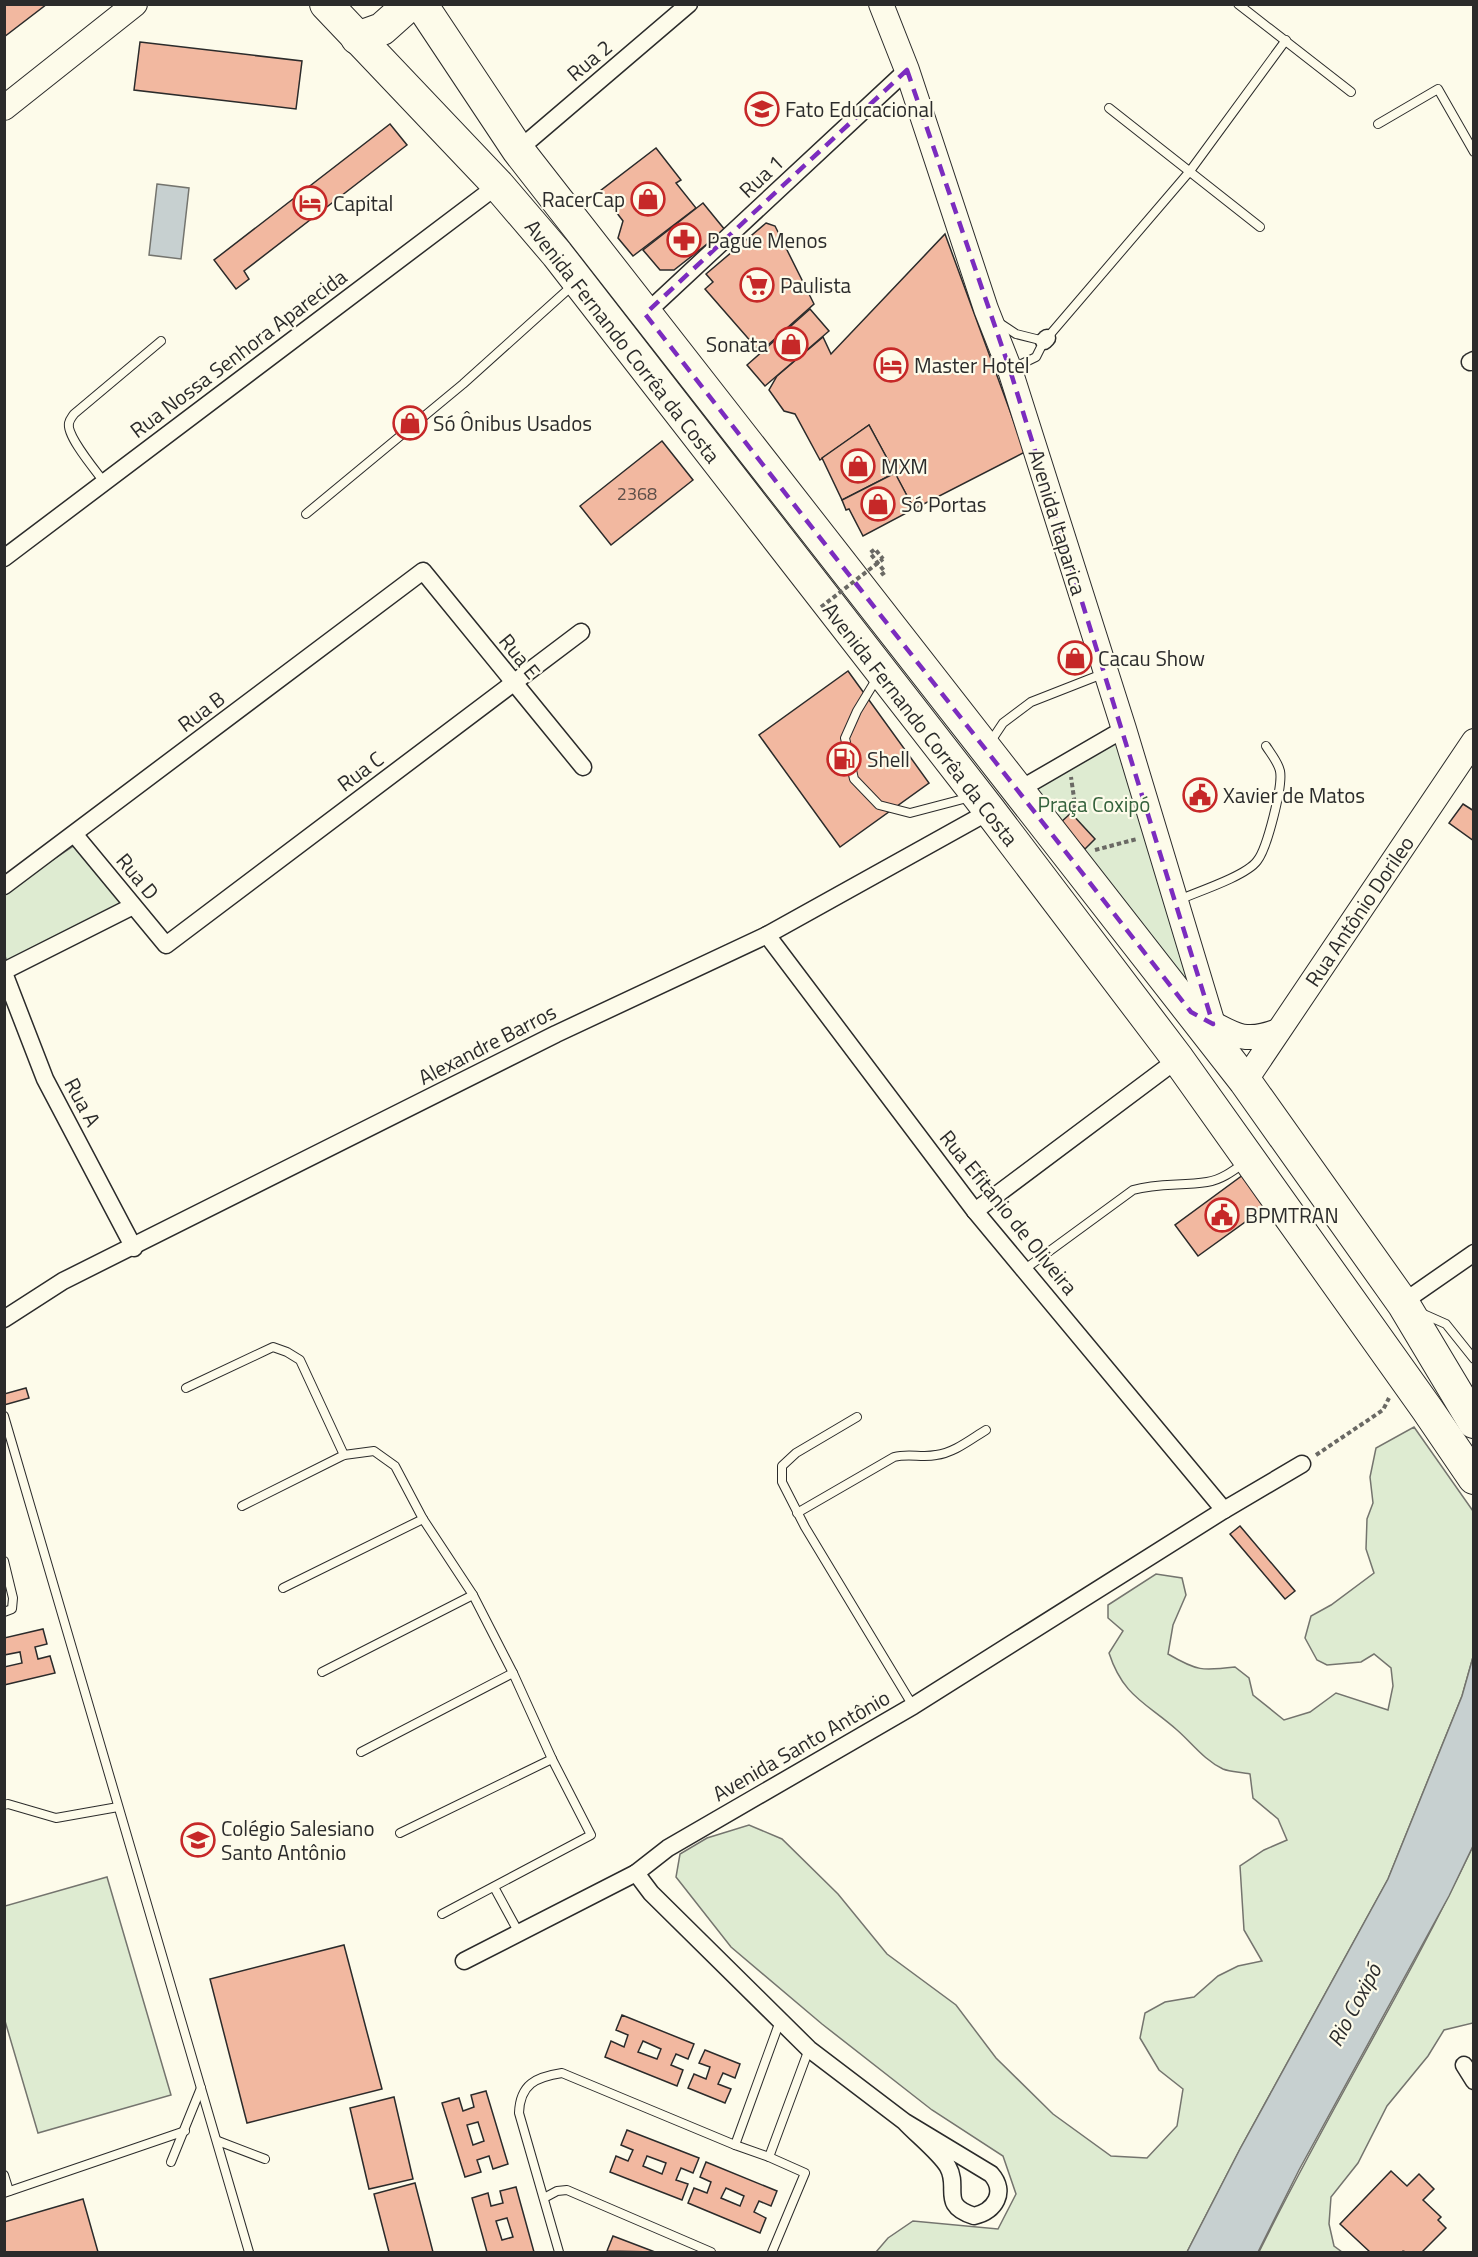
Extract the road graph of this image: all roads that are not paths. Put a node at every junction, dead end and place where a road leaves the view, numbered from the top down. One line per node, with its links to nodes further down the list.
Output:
1 (135, 4): 12 (street)
2 (327, 4): 8 (highway, Avenida Fernando Corrêa da Costa)
3 (410, 4): 8 (highway)
4 (422, 4): 15 (highway, Avenida Fernando Corrêa da Costa)
5 (689, 4): 15 (street, Rua 2)
6 (881, 4): 10 (street, Avenida Itaparica)
7 (1238, 4): 9 (lane)
8 (357, 38): 18 (highway, Avenida Fernando Corrêa da Costa)
9 (1286, 40): 11 (lane); 17 (lane)
10 (907, 70): 21 (street, Avenida Itaparica); 22 (street, Rua 1)
11 (1351, 92)
12 (4, 108)
13 (1109, 108): 17 (lane)
14 (1377, 124): 16 (lane)
15 (518, 150): 22 (highway, Avenida Fernando Corrêa da Costa)
16 (1473, 152)
17 (1190, 171): 19 (lane); 23 (lane)
18 (498, 185): 20 (highway, Avenida Fernando Corrêa da Costa); 26 (street, Rua Nossa Senhora Aparecida)
19 (1260, 227)
20 (578, 281): 27 (lane); 31 (highway, Avenida Fernando Corrêa da Costa)
21 (986, 309): 23 (lane); 25 (street, Avenida Itaparica)
22 (645, 314): 37 (highway, Avenida Fernando Corrêa da Costa)
23 (1045, 340): 25 (lane)
24 (161, 341): 26 (lane)
25 (1010, 370): 32 (street, Avenida Itaparica)
26 (105, 482): 28 (street, Rua Nossa Senhora Aparecida)
27 (306, 514)
28 (4, 558)
29 (423, 572): 33 (street, Rua E); 41 (street, Rua B)
30 (580, 632): 33 (street, Rua C)
31 (880, 672): 40 (highway, Avenida Fernando Corrêa da Costa); 40 (lane)
32 (1106, 673): 34 (street, Avenida Itaparica); 37 (lane)
33 (513, 683): 38 (street, Rua E); 46 (street, Rua C)
34 (1124, 729): 39 (street); 43 (street, Avenida Itaparica)
35 (1473, 741): 49 (street, Rua Antônio Dorileo)
36 (1266, 746): 43 (lane)
37 (984, 749): 39 (highway, Avenida Fernando Corrêa da Costa)
38 (583, 767)
39 (1017, 791): 48 (highway, Avenida Fernando Corrêa da Costa)
40 (983, 803): 45 (street, Alexandre Barros); 50 (highway, Avenida Fernando Corrêa da Costa)
41 (75, 835): 42 (street, Rua B); 44 (street, Rua D)
42 (4, 886)
43 (1175, 901): 48 (street, Avenida Itaparica)
44 (133, 906): 46 (street, Rua D); 47 (street, Rua A)
45 (767, 935): 53 (street, Rua Efitanio de Oliveira); 54 (street, Alexandre Barros)
46 (166, 945)
47 (4, 972): 54 (street, Rua A)
48 (1207, 1027): 49 (street); 51 (highway, Avenida Fernando Corrêa da Costa)
49 (1278, 1031): 51 (street, Rua Antônio Dorileo)
50 (1178, 1059): 52 (highway, Avenida Fernando Corrêa da Costa); 53 (street)
51 (1245, 1081): 57 (highway, Avenida Fernando Corrêa da Costa)
52 (1250, 1160): 56 (lane); 67 (highway, Avenida Fernando Corrêa da Costa)
53 (975, 1211): 56 (street, Rua Efitanio de Oliveira)
54 (134, 1248): 58 (street, Alexandre Barros)
55 (1473, 1253): 57 (street)
56 (1025, 1269): 69 (street, Rua Efitanio de Oliveira)
57 (1403, 1304): 59 (lane); 63 (highway, Avenida Fernando Corrêa da Costa)
58 (4, 1319)
59 (1473, 1359)
60 (186, 1388): 65 (lane)
61 (4, 1416): 82 (lane)
62 (857, 1417): 70 (lane)
63 (1472, 1420)
64 (986, 1430): 70 (lane)
65 (344, 1455): 68 (lane); 71 (lane)
66 (1302, 1464): 69 (street, Avenida Santo Antônio)
67 (1473, 1478)
68 (242, 1506)
69 (1224, 1510): 78 (street, Avenida Santo Antônio)
70 (797, 1513): 78 (lane)
71 (423, 1519): 73 (lane); 74 (lane)
72 (4, 1561): 75 (lane)
73 (283, 1588)
74 (473, 1595): 76 (lane); 77 (lane)
75 (4, 1612)
76 (322, 1672)
77 (513, 1673): 79 (lane); 80 (lane)
78 (913, 1706): 84 (street, Avenida Santo Antônio)
79 (361, 1752)
80 (552, 1759): 83 (lane); 85 (lane)
81 (4, 1805): 82 (lane)
82 (118, 1807): 93 (lane)
83 (400, 1833)
84 (636, 1873): 87 (street, Avenida Santo Antônio); 89 (street)
85 (494, 1887): 86 (lane); 87 (lane)
86 (442, 1914)
87 (519, 1933): 88 (street, Avenida Santo Antônio)
88 (464, 1961)
89 (780, 2021): 90 (street); 97 (lane)
90 (809, 2049): 94 (street); 98 (lane)
91 (1464, 2065): 92 (street)
92 (1473, 2081)
93 (201, 2088): 95 (lane); 96 (lane)
94 (905, 2122): 94 (street)
95 (185, 2131): 100 (lane); 102 (lane)
96 (218, 2141): 99 (lane); 104 (lane)
97 (735, 2145): 98 (lane); 103 (lane)
98 (769, 2157): 107 (lane)
99 (265, 2159)
100 (171, 2162)
101 (4, 2175): 102 (lane)
102 (7, 2192)
103 (544, 2198): 105 (lane); 106 (lane)
104 (249, 2253)
105 (559, 2253)
106 (711, 2253)
107 (772, 2253)

